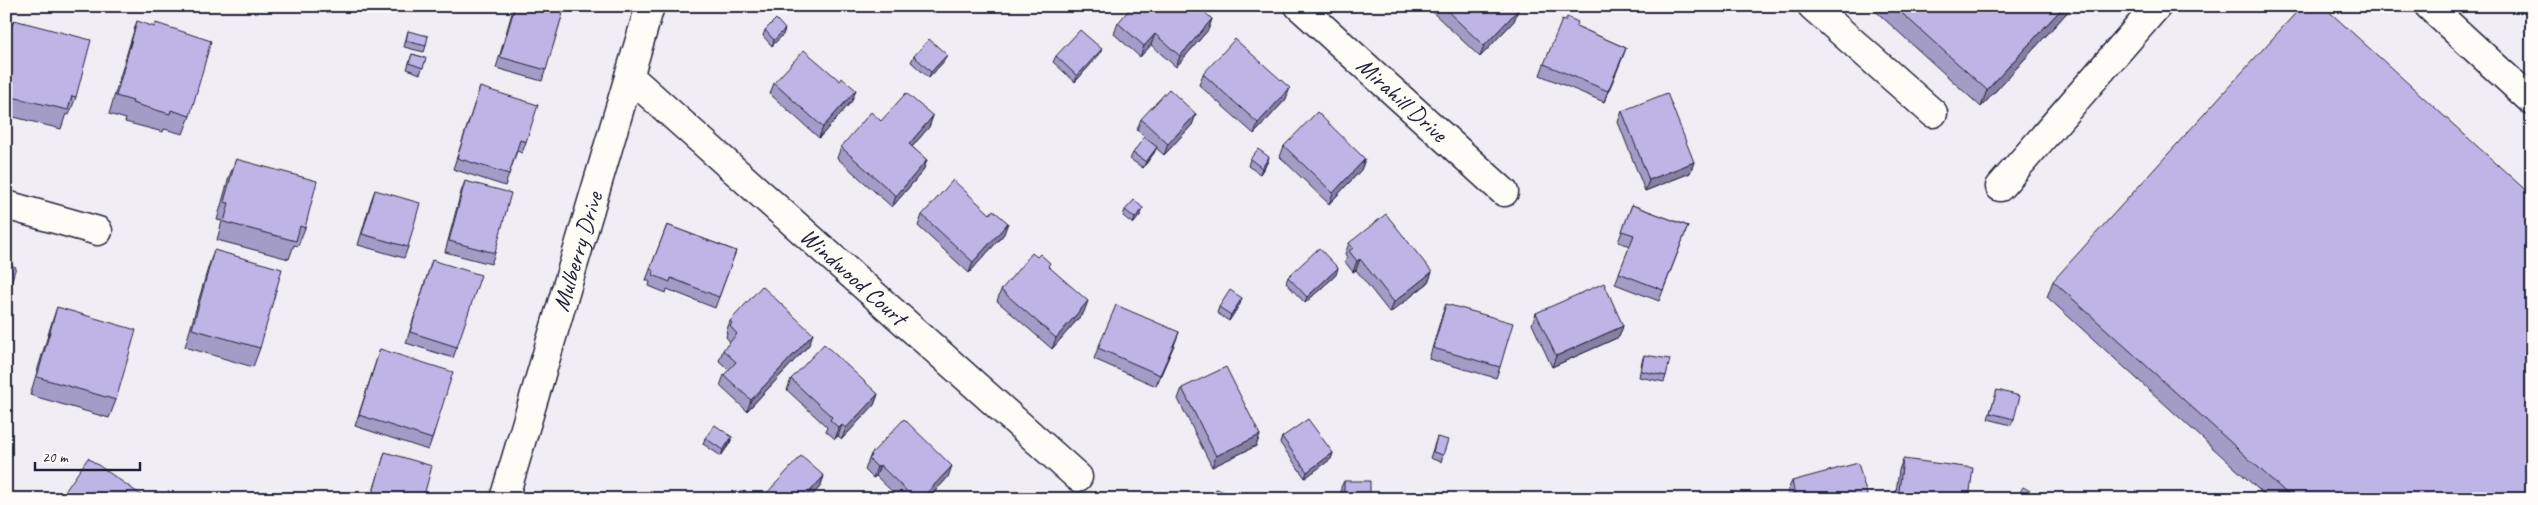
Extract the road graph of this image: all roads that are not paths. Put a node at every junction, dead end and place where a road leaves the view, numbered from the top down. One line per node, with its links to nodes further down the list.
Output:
1 (650, 6): 6 (street, Mulberry Drive)
2 (1299, 6): 10 (street, Mirahill Drive)
3 (1812, 6): 8 (street)
4 (2157, 6): 9 (street)
5 (2429, 6): 7 (street)
6 (629, 76): 13 (street, Windwood Court); 14 (street, Mulberry Drive)
7 (2532, 101)
8 (1933, 113)
9 (2000, 187)
10 (1504, 192)
11 (6, 205): 12 (street)
12 (98, 231)
13 (1078, 477)
14 (504, 499)

